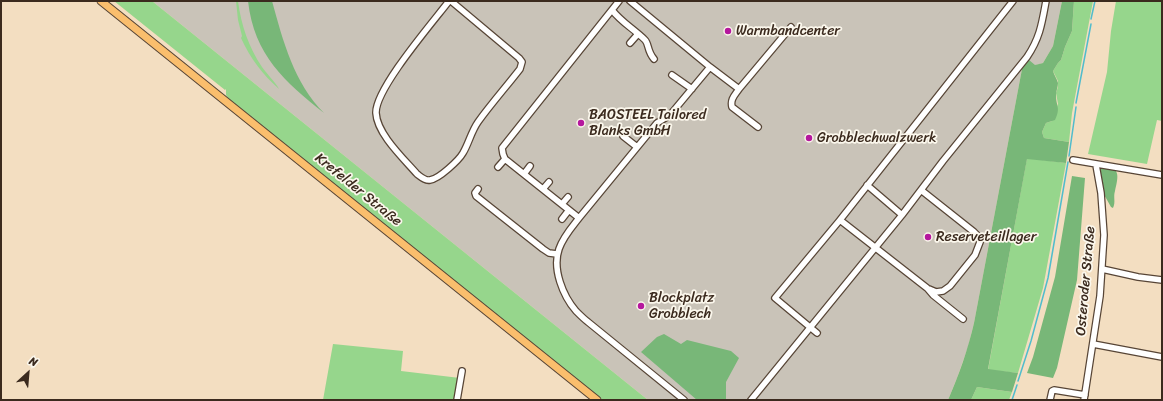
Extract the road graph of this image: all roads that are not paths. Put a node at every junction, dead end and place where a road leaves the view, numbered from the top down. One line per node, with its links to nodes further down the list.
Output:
1 (94, 1): 54 (main road, Krefelder Straße)
2 (101, 1): 55 (main road, Krefelder Straße)
3 (450, 1): 3 (street)
4 (619, 1): 8 (street)
5 (630, 1): 13 (street)
6 (1013, 1): 28 (street)
7 (1046, 1): 31 (street)
8 (612, 10): 10 (street); 20 (street)
9 (791, 27): 16 (street)
10 (638, 34): 11 (street); 12 (street)
11 (630, 43)
12 (654, 59)
13 (710, 67): 15 (street); 16 (street)
14 (672, 75): 15 (street)
15 (692, 89): 19 (street)
16 (739, 89): 17 (street)
17 (758, 127)
18 (623, 136): 19 (street)
19 (637, 147): 36 (street)
20 (505, 159): 24 (street); 25 (street)
21 (1073, 160): 22 (street)
22 (1096, 165): 26 (street); 43 (street, Osteroder Straße)
23 (530, 166): 25 (street)
24 (498, 167)
25 (524, 174): 30 (street)
26 (1162, 175)
27 (549, 182): 30 (street)
28 (867, 185): 35 (street); 38 (street)
29 (478, 189): 41 (street)
30 (543, 189): 33 (street)
31 (921, 190): 35 (street); 45 (street)
32 (568, 197): 33 (street)
33 (562, 204): 34 (street)
34 (569, 210): 36 (street); 37 (street)
35 (902, 215): 40 (street)
36 (579, 218): 42 (street)
37 (562, 219)
38 (840, 220): 40 (street); 47 (street)
39 (544, 242): 41 (street)
40 (875, 248): 45 (street); 47 (street)
41 (542, 249): 42 (street)
42 (557, 254): 56 (street)
43 (1102, 269): 44 (street); 49 (street, Osteroder Straße)
44 (1162, 280)
45 (927, 288): 46 (street)
46 (963, 319)
47 (810, 327): 48 (street); 57 (street)
48 (817, 333)
49 (1093, 344): 50 (street); 52 (street, Osteroder Straße)
50 (1162, 357)
51 (462, 371): 53 (street)
52 (1084, 397): 58 (street)
53 (457, 400)
54 (590, 400)
55 (597, 400)
56 (684, 400)
57 (751, 400)
58 (1050, 400)

